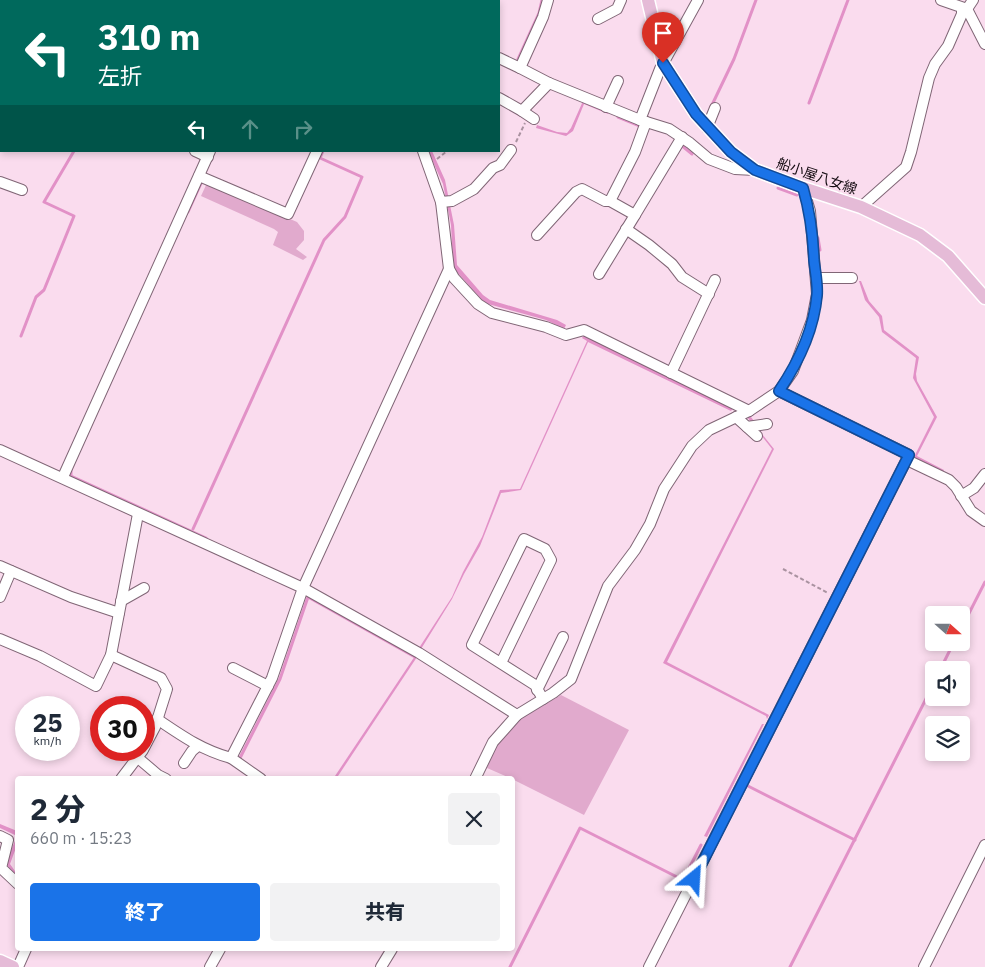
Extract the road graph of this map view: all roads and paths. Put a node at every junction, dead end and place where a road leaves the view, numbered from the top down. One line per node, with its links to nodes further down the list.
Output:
1 (548, 0): 12 (street)
2 (621, 0): 8 (street)
3 (648, 0): 11 (main road, 船小屋八女線)
4 (698, 0): 11 (street)
5 (942, 0): 7 (street)
6 (973, 0): 7 (street)
7 (965, 9): 9 (street); 35 (street)
8 (598, 19)
9 (985, 44)
10 (500, 58): 12 (street)
11 (663, 63): 19 (street); 20 (main road, 船小屋八女線)
12 (520, 68): 14 (street)
13 (618, 81): 16 (street)
14 (549, 83): 16 (street); 18 (street)
15 (500, 99): 18 (street)
16 (606, 106): 19 (street)
17 (715, 108): 20 (street)
18 (528, 115): 22 (path)
19 (643, 121): 21 (street); 33 (street)
20 (707, 128): 28 (main road, 船小屋八女線)
21 (682, 137): 28 (street); 36 (street)
22 (511, 150): 34 (street)
23 (317, 152): 29 (street)
24 (423, 152): 27 (street)
25 (447, 152): 27 (path)
26 (209, 154): 29 (street)
27 (428, 165): 34 (street)
28 (755, 170): 31 (main road, 船小屋八女線)
29 (199, 176): 56 (street)
30 (0, 182): 32 (street)
31 (803, 188): 35 (main road, 船小屋八女線); 42 (street)
32 (22, 190)
33 (610, 201): 36 (street); 38 (street)
34 (441, 202): 39 (street)
35 (861, 207): 45 (main road, 船小屋八女線)
36 (635, 215): 37 (street)
37 (626, 230): 40 (street); 44 (street)
38 (537, 235)
39 (449, 269): 46 (street); 64 (street)
40 (599, 274)
41 (715, 280): 44 (street)
42 (816, 280): 43 (street); 47 (street)
43 (852, 281)
44 (709, 294): 46 (street)
45 (985, 298)
46 (671, 373): 48 (street)
47 (779, 391): 48 (street); 54 (street)
48 (749, 411): 49 (street)
49 (736, 417): 51 (street); 76 (street)
50 (767, 424): 51 (street)
51 (747, 427): 52 (street)
52 (757, 436)
53 (0, 450): 56 (street)
54 (907, 460): 57 (street); 66 (street)
55 (985, 474): 57 (street)
56 (62, 477): 58 (street)
57 (961, 496): 59 (street)
58 (138, 514): 64 (street); 67 (street)
59 (985, 522)
60 (0, 566): 62 (street)
61 (783, 569): 66 (path)
62 (11, 571): 65 (street); 68 (street)
63 (144, 588): 67 (street)
64 (303, 588): 74 (street); 77 (street)
65 (0, 597)
66 (836, 598): 100 (street)
67 (121, 601): 68 (street)
68 (118, 614): 71 (street)
69 (563, 637): 75 (street)
70 (0, 639): 71 (street)
71 (111, 655): 78 (street)
72 (501, 663): 72 (street); 75 (street)
73 (233, 668): 74 (street)
74 (268, 686): 81 (street)
75 (538, 690): 76 (street)
76 (543, 699): 77 (street)
77 (517, 715): 88 (street)
78 (157, 719): 79 (street); 80 (street)
79 (155, 723)
80 (198, 746): 81 (street); 84 (street)
81 (231, 758): 87 (street)
82 (134, 761): 85 (street)
83 (148, 761): 86 (street)
84 (184, 763)
85 (123, 776)
86 (160, 776)
87 (257, 776)
88 (476, 776)
89 (0, 836): 91 (street)
90 (985, 846): 101 (street)
91 (15, 881)
92 (25, 951): 97 (street)
93 (219, 951): 98 (street)
94 (391, 951): 99 (street)
95 (0, 961): 96 (main road)
96 (13, 967)
97 (18, 967)
98 (210, 967)
99 (381, 967)
100 (649, 967)
101 (924, 967)

